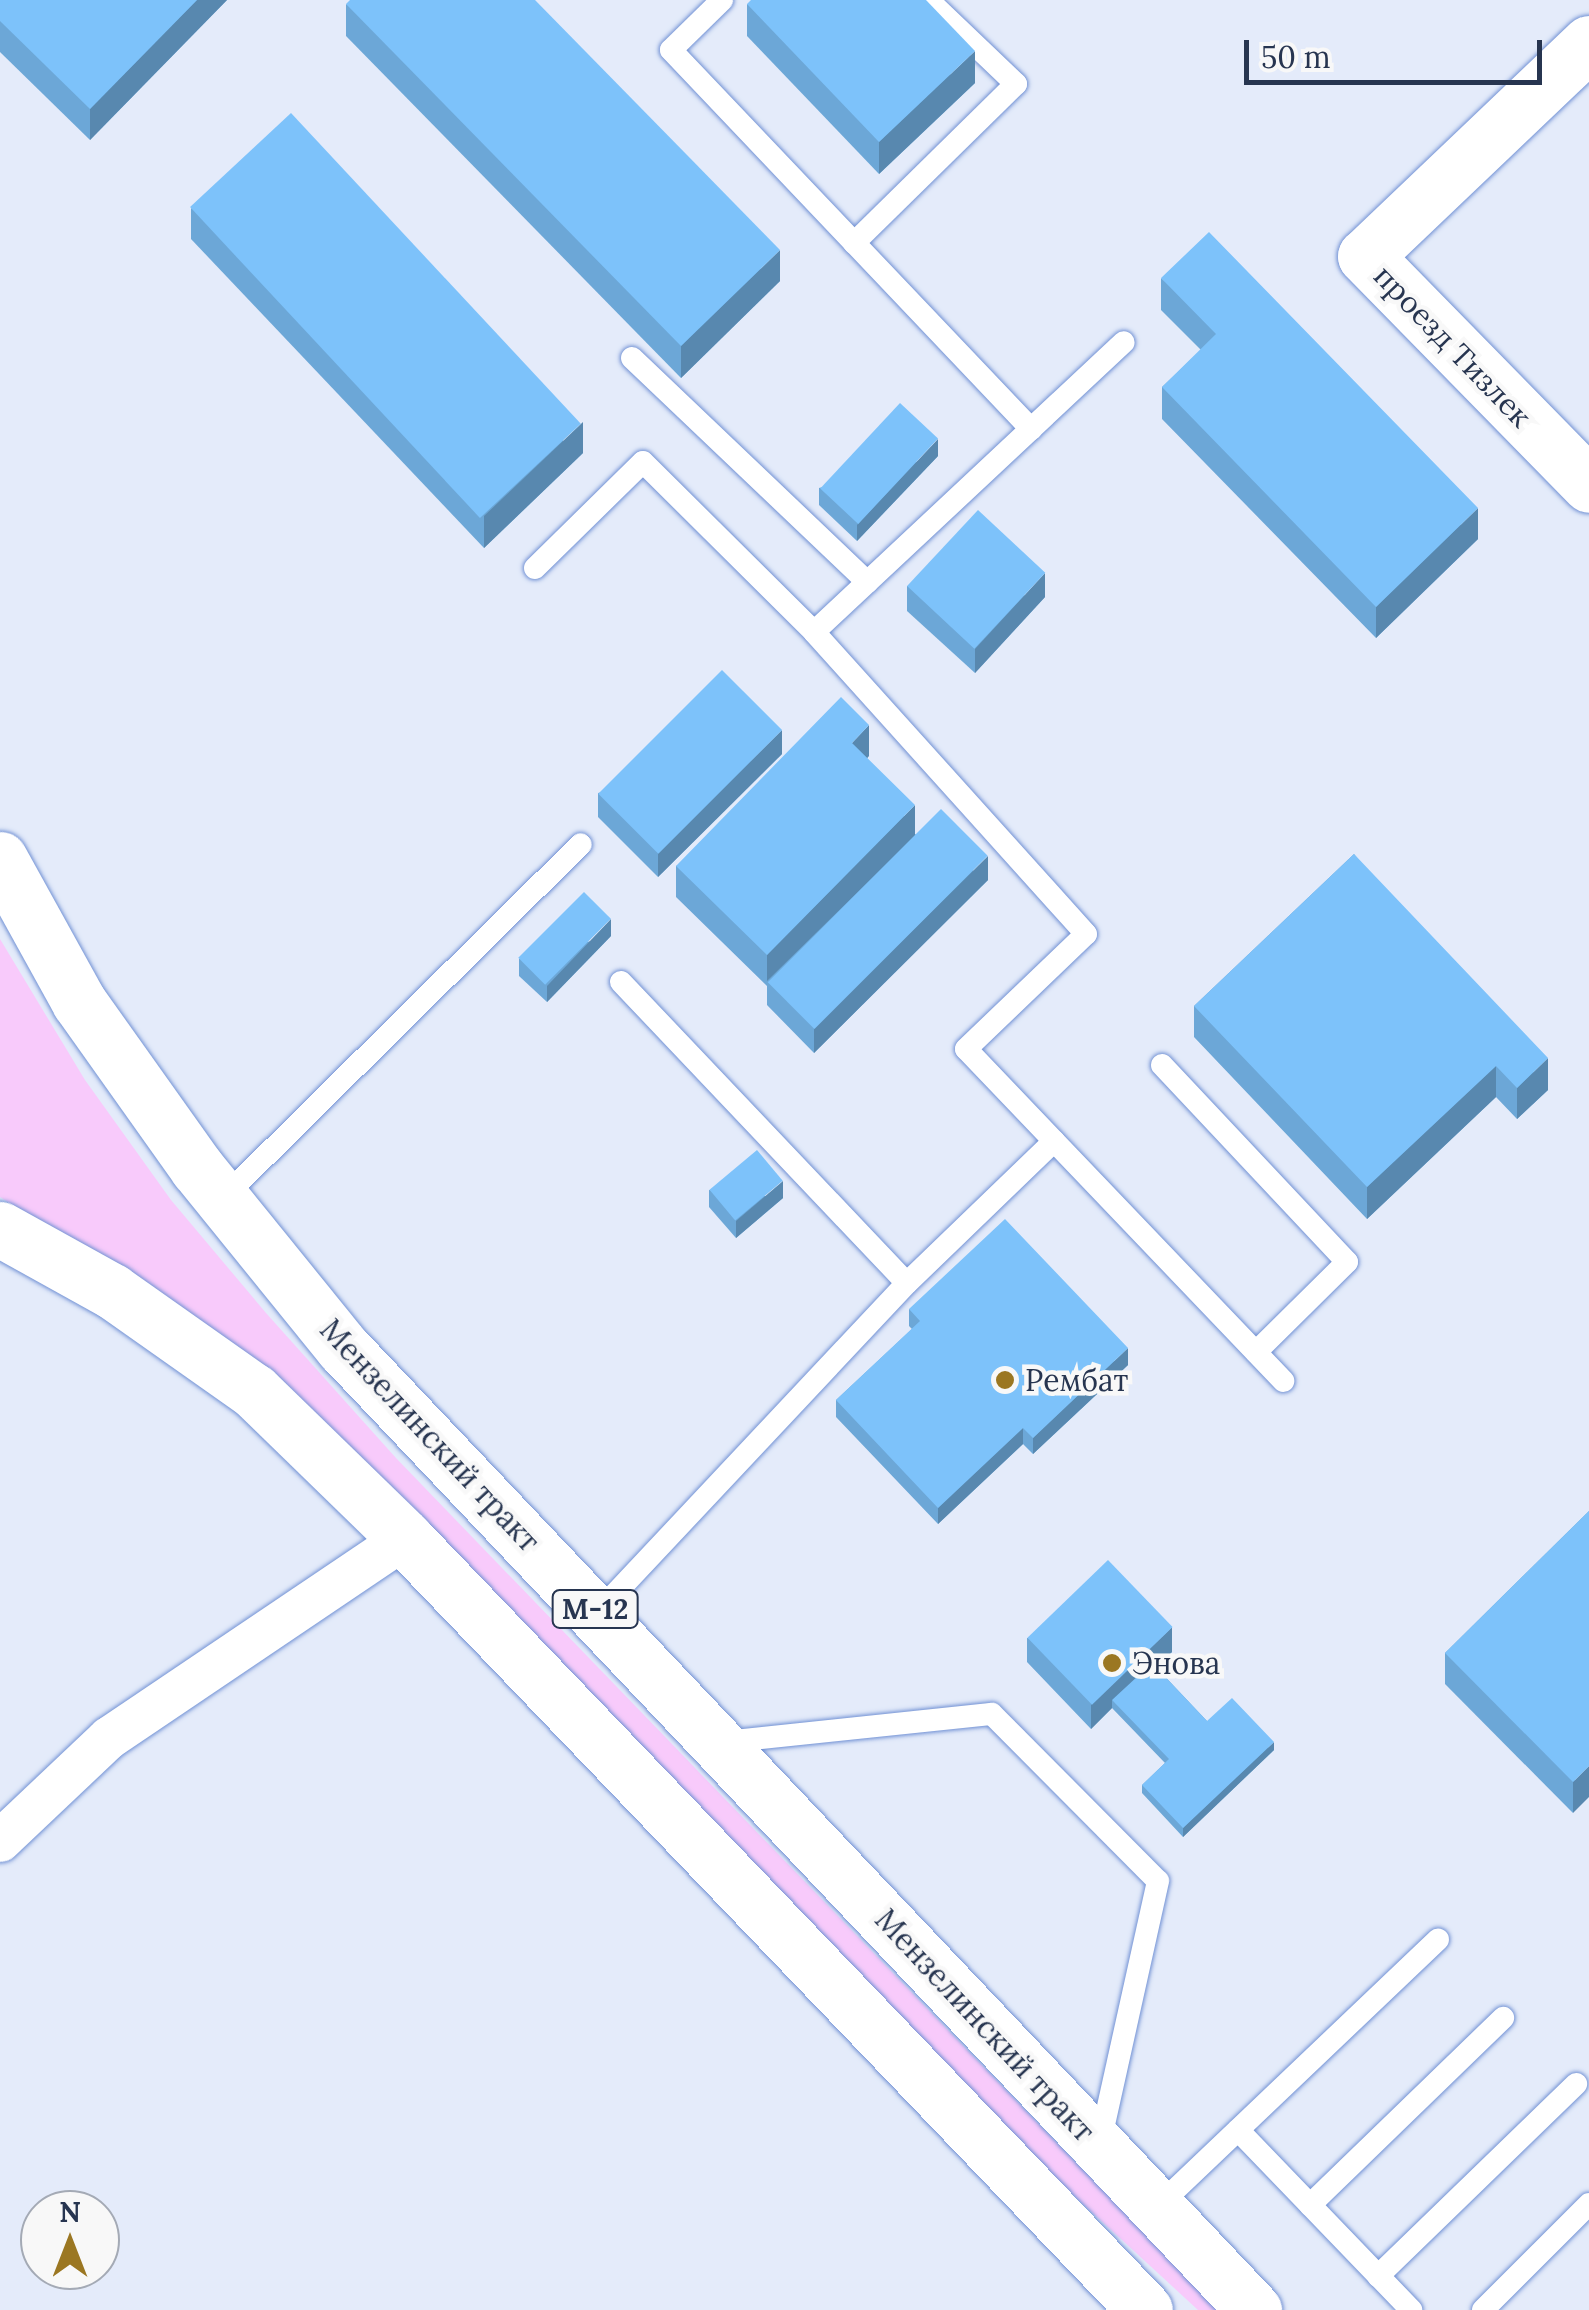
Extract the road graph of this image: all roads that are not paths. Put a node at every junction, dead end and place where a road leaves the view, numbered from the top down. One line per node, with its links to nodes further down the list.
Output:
1 (722, 0): 4 (lane)
2 (928, 0): 4 (lane)
3 (1589, 43): 8 (main road, проезд Тизлек)
4 (854, 243): 7 (lane)
5 (1124, 342): 7 (lane)
6 (632, 358): 10 (lane)
7 (1031, 429): 10 (lane)
8 (1589, 485)
9 (535, 568): 11 (lane)
10 (867, 582): 11 (lane)
11 (814, 632): 16 (lane)
12 (581, 844): 17 (lane)
13 (0, 859): 17 (main road, Мензелинский тракт / М-12)
14 (622, 982): 19 (lane)
15 (1162, 1065): 20 (lane)
16 (1054, 1141): 19 (lane); 20 (lane)
17 (222, 1198): 23 (main road, Мензелинский тракт / М-12)
18 (0, 1229): 22 (main road, М-12)
19 (907, 1283): 23 (lane)
20 (1256, 1352): 21 (lane)
21 (1283, 1381)
22 (405, 1538): 25 (street); 35 (main road, М-12)
23 (598, 1612): 24 (main road, Мензелинский тракт / М-12)
24 (720, 1742): 30 (main road, Мензелинский тракт / М-12); 30 (lane)
25 (0, 1841)
26 (1438, 1939): 29 (lane)
27 (1504, 2018): 32 (lane)
28 (1576, 2084): 34 (lane)
29 (1238, 2130): 32 (lane); 33 (lane)
30 (1099, 2146): 33 (main road, Мензелинский тракт / М-12)
31 (1589, 2204): 38 (lane)
32 (1310, 2205): 34 (lane)
33 (1157, 2207): 36 (main road, Мензелинский тракт / М-12)
34 (1378, 2276): 37 (lane)
35 (1145, 2310)
36 (1254, 2310)
37 (1411, 2310)
38 (1482, 2310)

